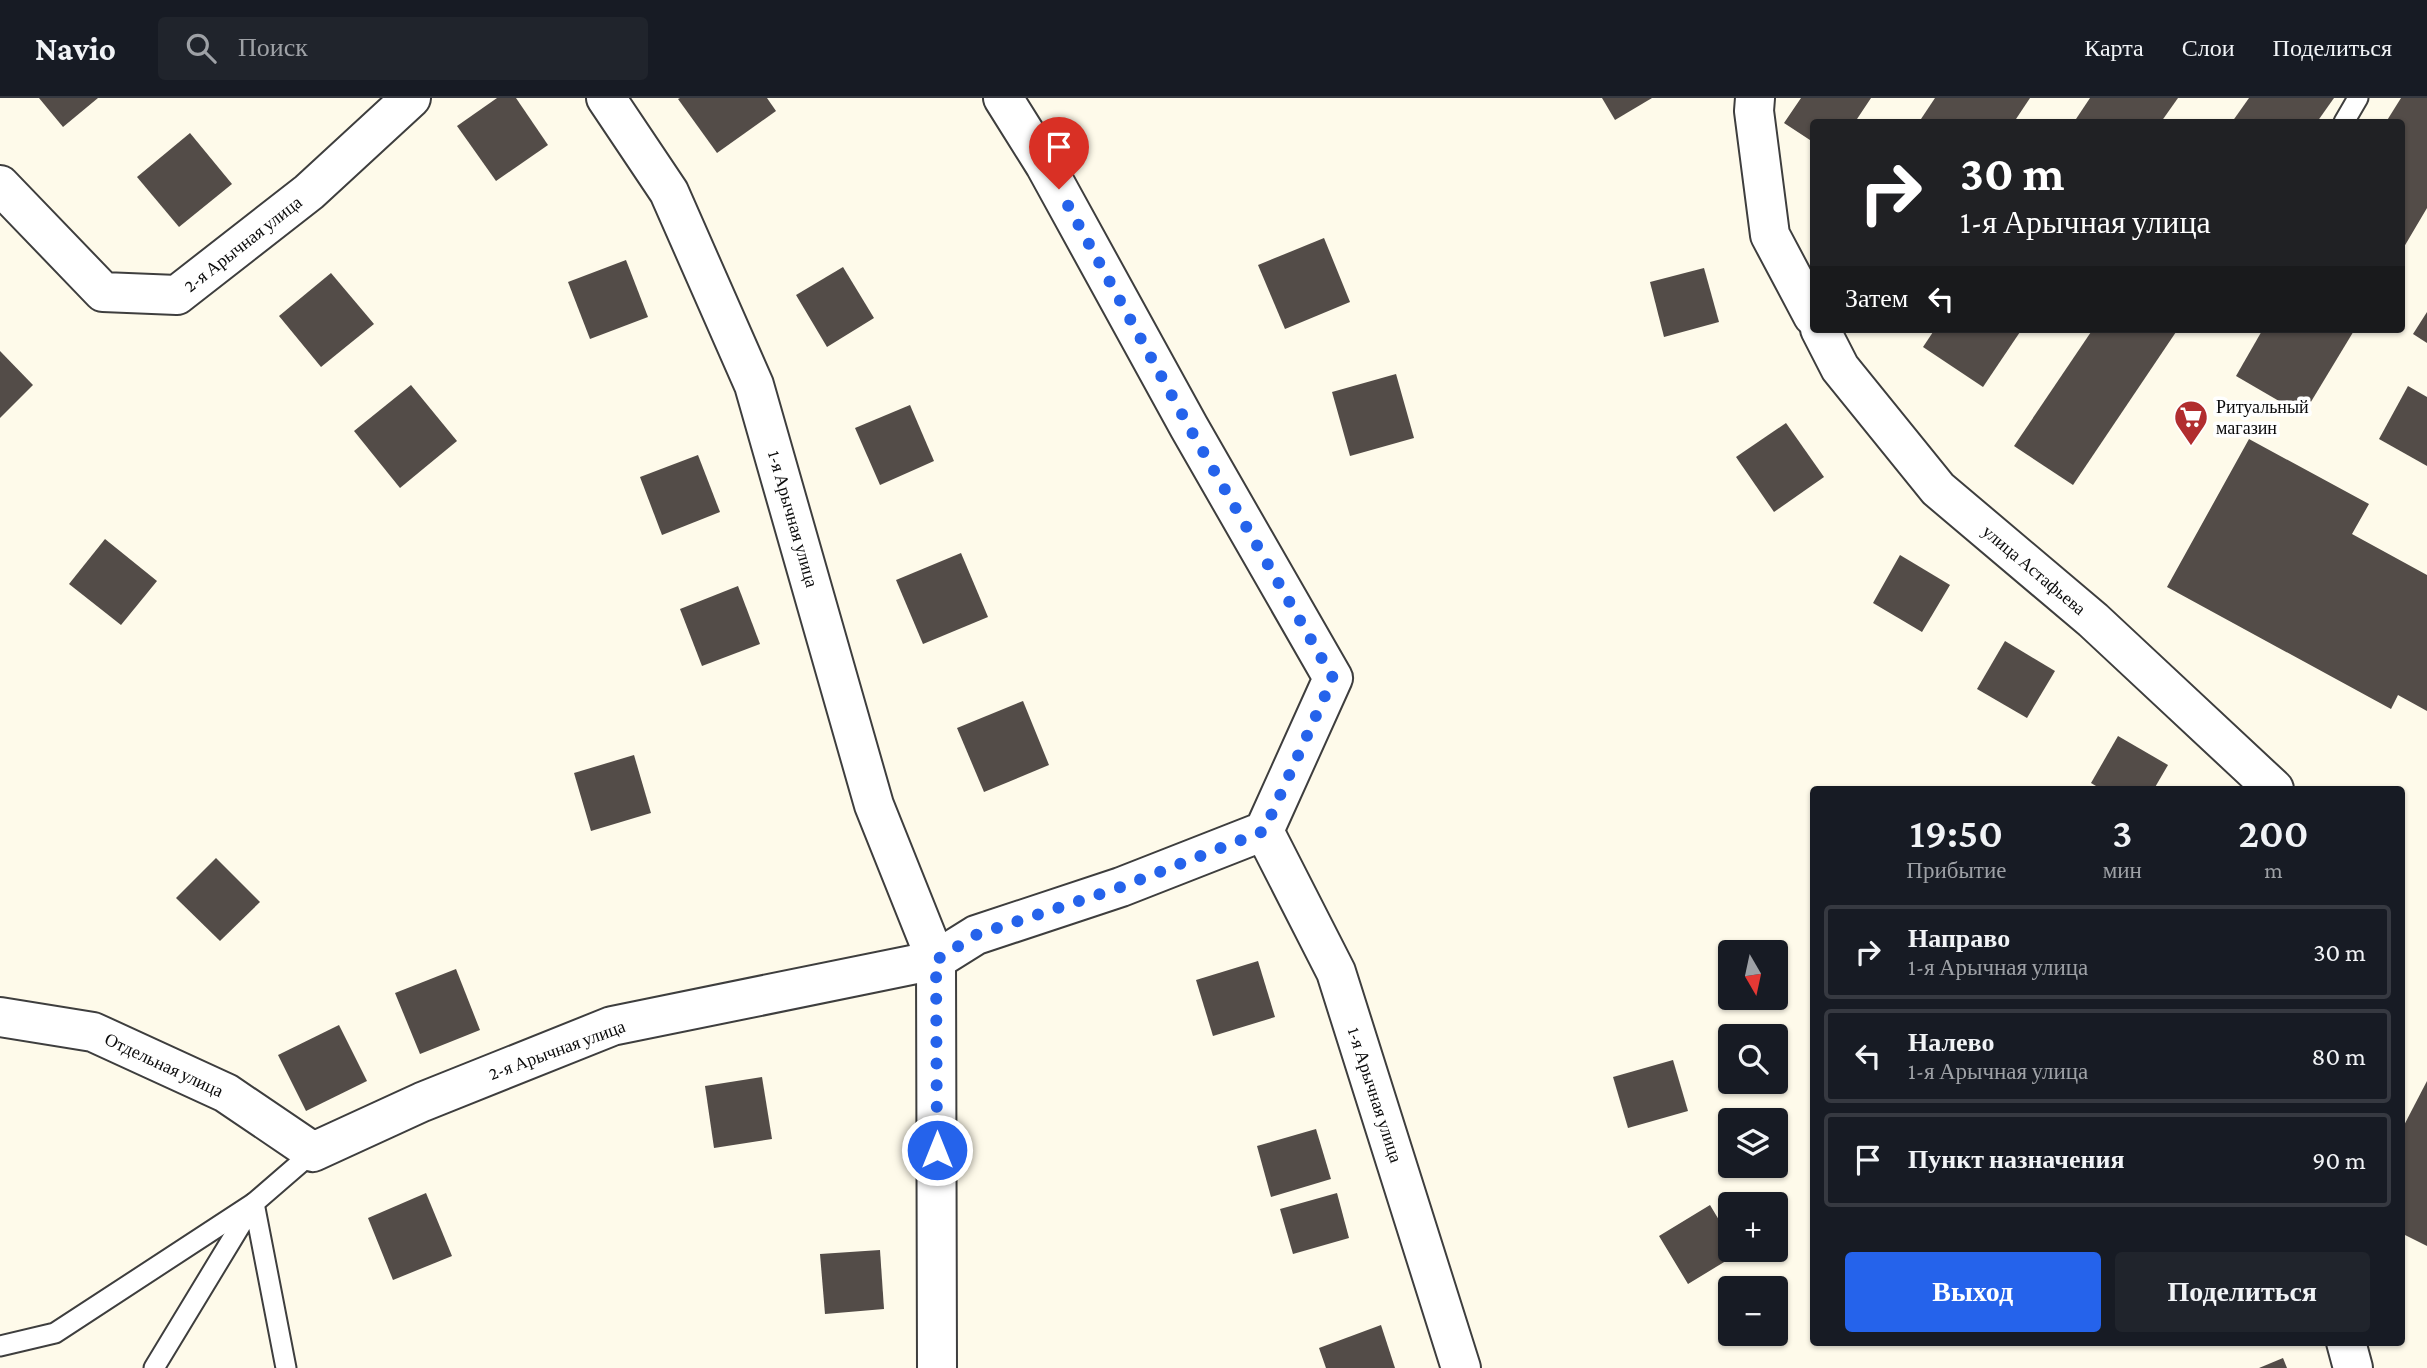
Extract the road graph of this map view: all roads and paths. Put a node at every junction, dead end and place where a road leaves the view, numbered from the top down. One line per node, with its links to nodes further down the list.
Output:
1 (411, 98): 7 (street, 2-я Арычная улица)
2 (606, 98): 12 (street, 1-я Арычная улица)
3 (1003, 98): 11 (street)
4 (1755, 98): 8 (street)
5 (2358, 98): 6 (lane)
6 (2346, 119)
7 (2, 192)
8 (1810, 310)
9 (1822, 333): 10 (street, улица Астафьева)
10 (2271, 786)
11 (1264, 831): 12 (street); 21 (street, 1-я Арычная улица)
12 (936, 960): 14 (street, 2-я Арычная улица); 20 (street, 1-я Арычная улица)
13 (0, 1017): 14 (street, Отдельная улица)
14 (313, 1152): 15 (lane)
15 (254, 1203): 16 (lane); 18 (lane); 19 (lane)
16 (0, 1346)
17 (2347, 1346): 22 (street)
18 (154, 1368)
19 (286, 1368)
20 (937, 1368)
21 (1461, 1368)
22 (2353, 1368)

